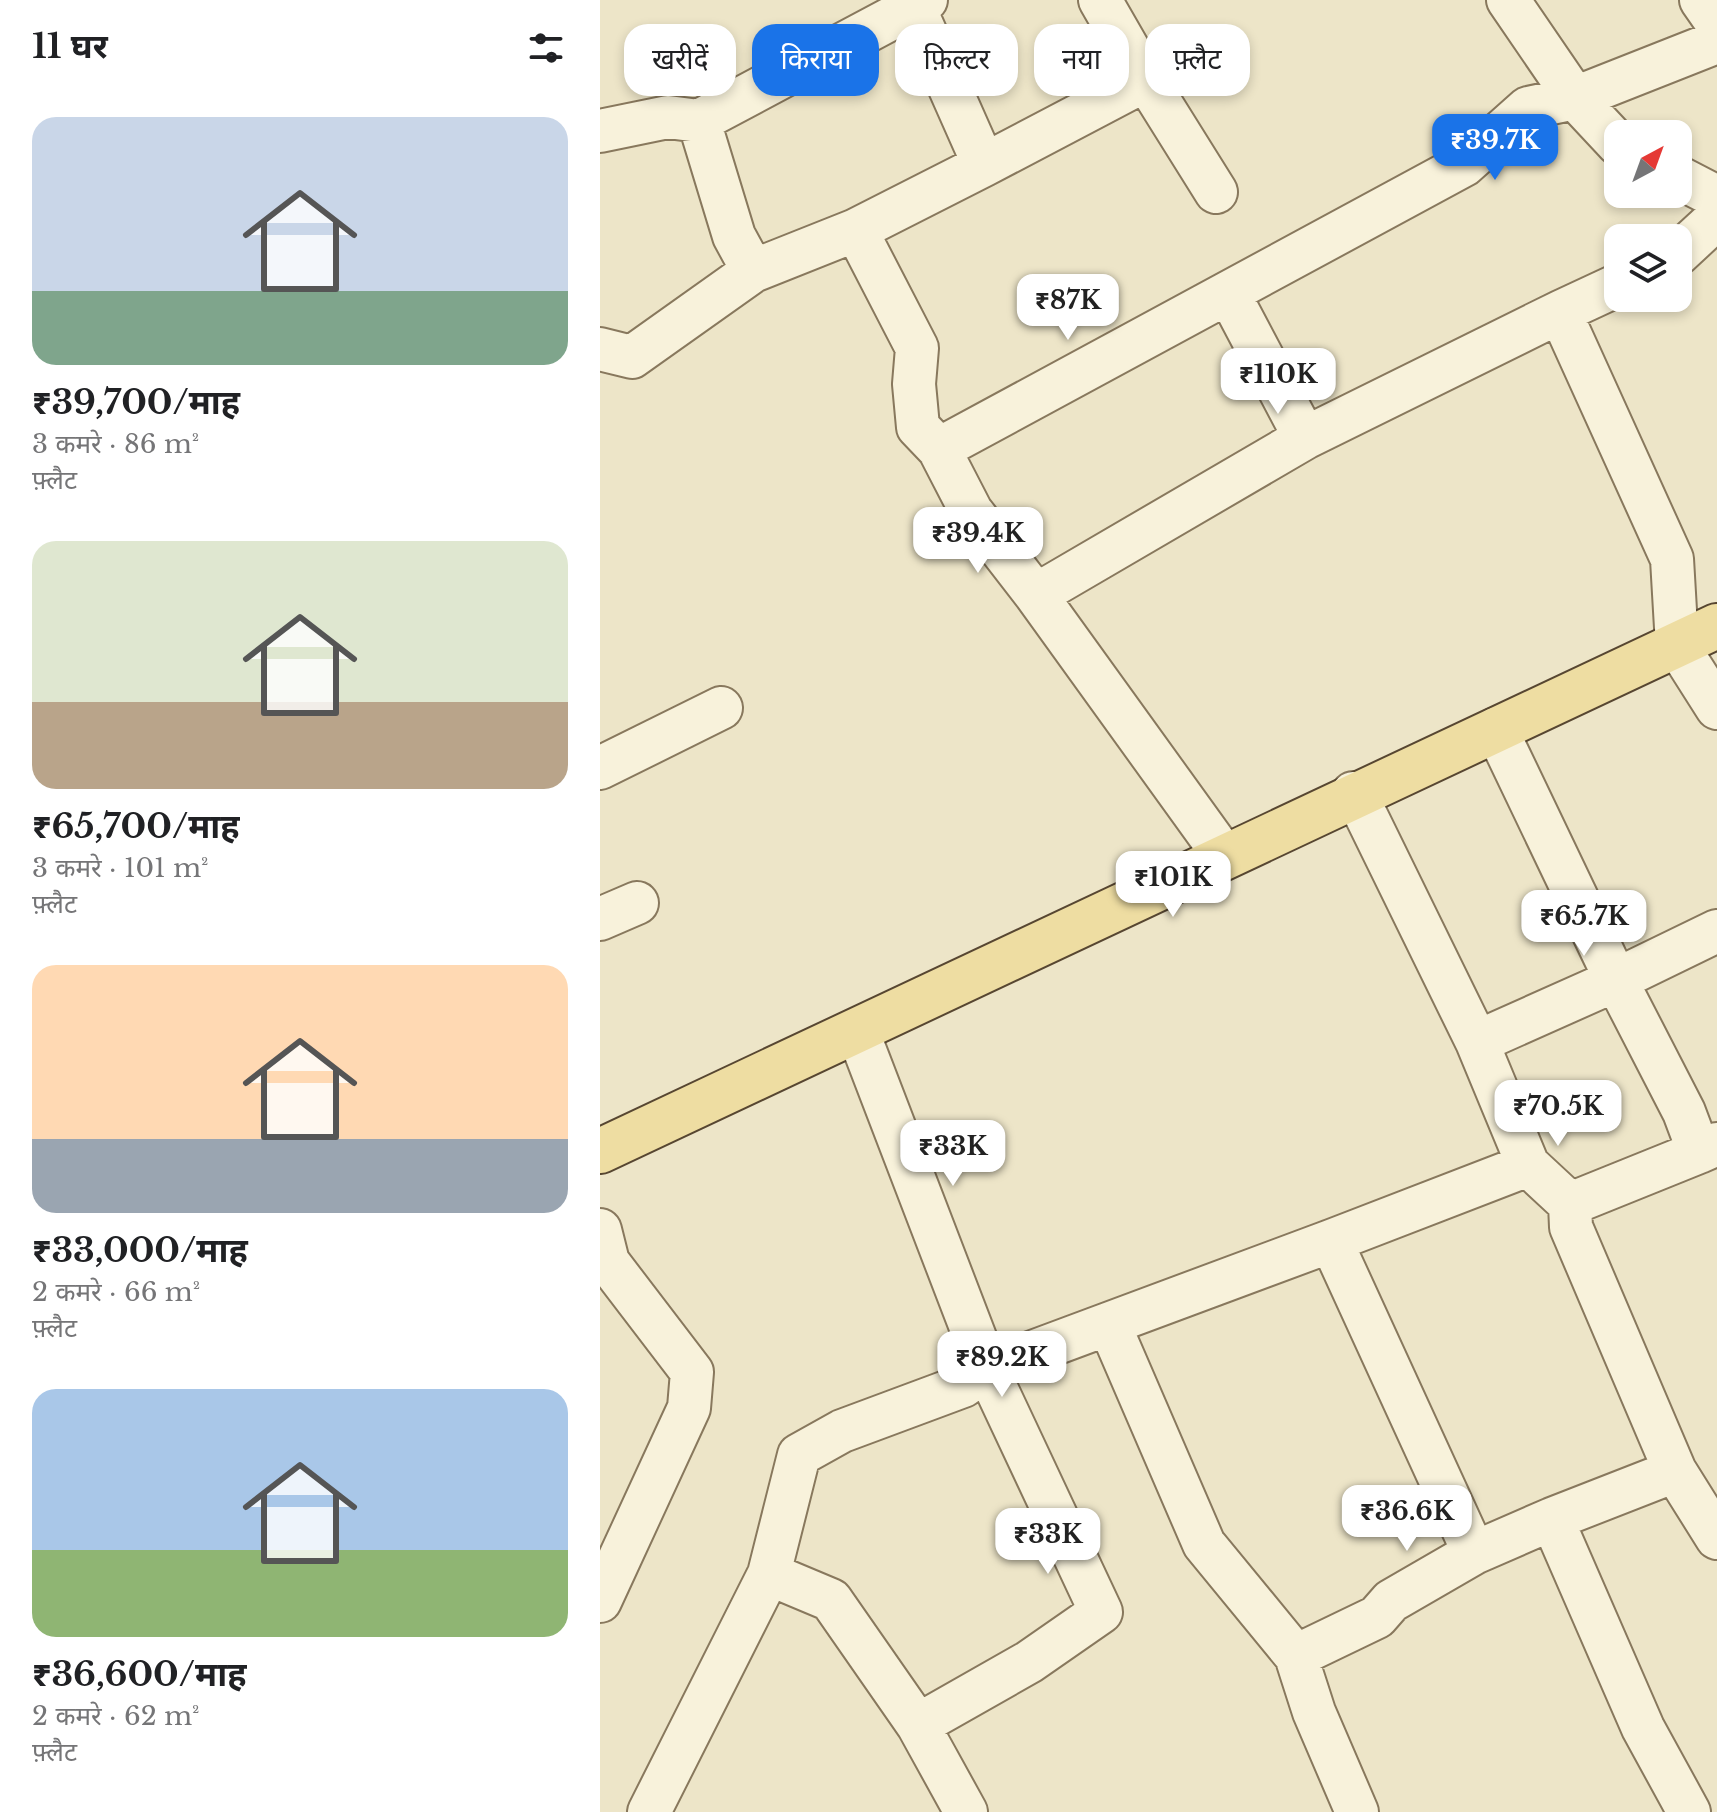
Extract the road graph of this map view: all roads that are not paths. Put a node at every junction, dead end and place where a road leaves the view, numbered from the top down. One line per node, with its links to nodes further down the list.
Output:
1 (1100, 0): 7 (street)
2 (1508, 0): 10 (street)
3 (1701, 0): 5 (street)
4 (920, 4): 11 (street); 14 (street)
5 (1717, 23)
6 (1717, 42): 10 (street)
7 (1145, 78)
8 (1145, 81): 14 (street)
9 (1156, 96): 16 (street)
10 (1575, 98): 12 (street); 23 (street)
11 (699, 121): 13 (street); 21 (street)
12 (1604, 129)
13 (600, 131)
14 (984, 165): 19 (street)
15 (1692, 184): 17 (street)
16 (1216, 192)
17 (1717, 197)
18 (1717, 218): 20 (street)
19 (856, 230): 21 (street); 27 (street)
20 (1692, 241)
21 (753, 271): 25 (street)
22 (1604, 292): 24 (street)
23 (1229, 294): 26 (street); 27 (street)
24 (1560, 312): 26 (street); 30 (street)
25 (600, 349)
26 (1305, 438): 28 (street)
27 (939, 449): 28 (street)
28 (1036, 595): 36 (street)
29 (1717, 626): 30 (main road)
30 (1677, 645): 32 (street); 33 (main road)
31 (721, 708): 34 (street)
32 (1717, 708)
33 (1496, 729): 35 (main road); 38 (street)
34 (600, 768)
35 (1354, 794): 36 (main road); 40 (street)
36 (1225, 857): 39 (main road)
37 (1717, 931): 38 (street)
38 (1616, 980): 40 (street); 41 (street)
39 (857, 1030): 42 (main road); 48 (street)
40 (1477, 1042): 43 (street)
41 (1708, 1148): 44 (street)
42 (600, 1151)
43 (1528, 1165): 44 (street); 45 (street)
44 (1570, 1204): 49 (street)
45 (1331, 1241): 47 (street); 52 (street)
46 (603, 1256): 54 (street)
47 (1109, 1324): 48 (street); 55 (street)
48 (987, 1369): 53 (street); 56 (street)
49 (1675, 1471): 50 (street); 51 (street)
50 (1552, 1519): 52 (street); 60 (street)
51 (1717, 1538)
52 (1474, 1553): 55 (street)
53 (769, 1574): 56 (street); 57 (street)
54 (600, 1601)
55 (1296, 1656): 59 (street)
56 (918, 1725): 58 (street)
57 (649, 1812)
58 (966, 1812)
59 (1357, 1812)
60 (1689, 1812)

